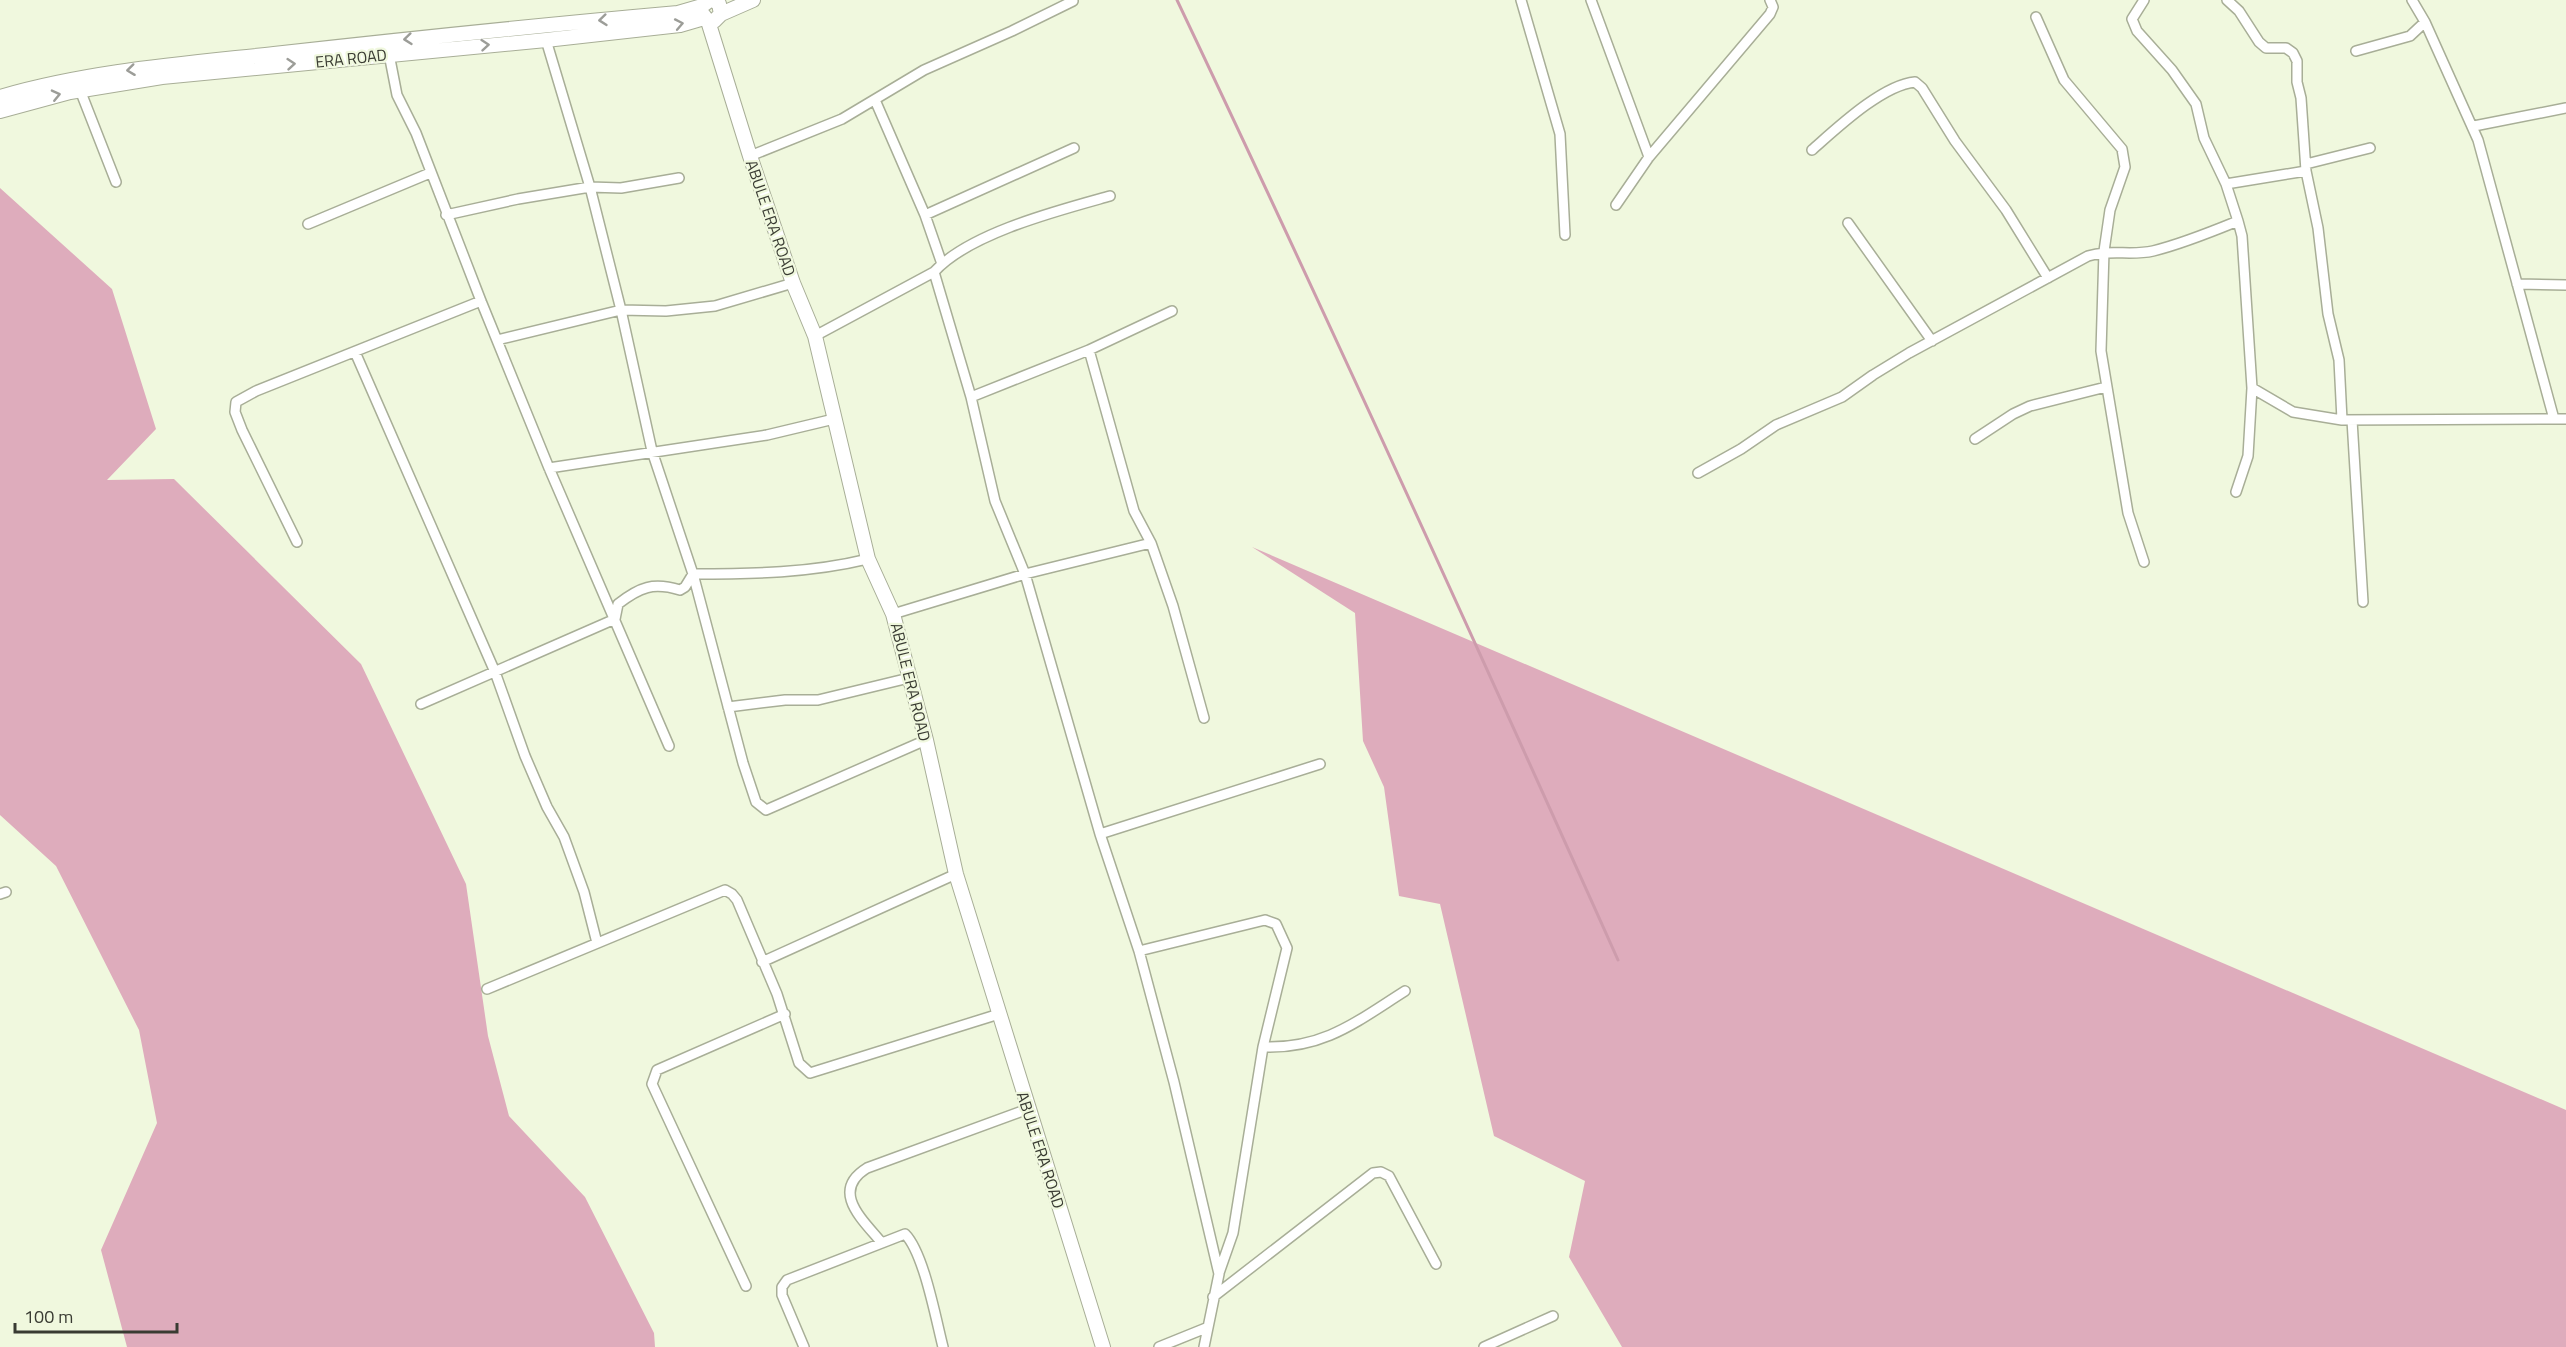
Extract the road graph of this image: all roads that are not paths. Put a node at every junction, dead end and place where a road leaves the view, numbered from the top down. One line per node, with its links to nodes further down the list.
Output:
1 (753, 0): 9 (main road)
2 (1521, 0): 39 (street)
3 (1591, 0): 25 (street)
4 (1770, 0): 25 (street)
5 (2144, 0): 30 (street)
6 (2227, 0): 26 (street)
7 (2412, 0): 11 (street)
8 (1072, 1): 17 (street)
9 (711, 8): 12 (main road, ERA ROAD, one-way to 9); 16 (main road, one-way to 16); 24 (main road, ABULE ERA ROAD)
10 (2036, 17): 40 (street)
11 (2425, 22): 13 (street); 20 (street)
12 (546, 40): 14 (main road, ERA ROAD, one-way to 12); 31 (street)
13 (2356, 51)
14 (389, 54): 15 (main road, ERA ROAD, one-way to 14); 27 (street)
15 (80, 90): 19 (main road, ERA ROAD, one-way to 15); 29 (street)
16 (0, 97)
17 (875, 100): 24 (street); 35 (street)
18 (2566, 108): 20 (street)
19 (0, 111)
20 (2474, 126): 45 (street)
21 (1074, 148): 35 (street)
22 (2370, 148): 26 (street)
23 (1812, 150): 43 (street)
24 (750, 156): 44 (main road, ABULE ERA ROAD)
25 (1649, 157): 33 (street)
26 (2306, 167): 30 (street); 61 (street)
27 (430, 173): 34 (street); 38 (street)
28 (679, 178): 31 (street)
29 (116, 182)
30 (2226, 184): 36 (street)
31 (590, 187): 34 (street); 48 (street)
32 (1110, 196): 41 (street)
33 (1617, 204)
34 (446, 215): 47 (street)
35 (925, 215): 41 (street)
36 (2238, 221): 40 (street); 56 (street)
37 (1848, 223): 52 (street)
38 (308, 224)
39 (1565, 235)
40 (2104, 251): 43 (street); 55 (street)
41 (942, 264): 42 (street)
42 (934, 272): 50 (street); 57 (street)
43 (2048, 278): 52 (street)
44 (793, 283): 48 (street); 50 (main road, ABULE ERA ROAD)
45 (2517, 284): 46 (street); 59 (street)
46 (2566, 285)
47 (481, 302): 51 (street); 54 (street)
48 (621, 310): 51 (street); 64 (street)
49 (1172, 311): 53 (street)
50 (815, 336): 58 (main road, ABULE ERA ROAD)
51 (497, 340): 65 (street)
52 (1932, 341): 66 (street)
53 (1089, 350): 57 (street); 69 (street)
54 (355, 352): 68 (street); 77 (street)
55 (2106, 387): 63 (street); 71 (street)
56 (2252, 388): 61 (street); 67 (street)
57 (971, 397): 73 (street)
58 (834, 419): 64 (street); 70 (main road, ABULE ERA ROAD)
59 (2554, 419): 60 (street); 62 (street)
60 (2566, 419)
61 (2342, 420): 62 (street)
62 (2352, 420): 74 (street)
63 (1975, 439)
64 (652, 451): 65 (street); 72 (street)
65 (549, 468): 76 (street)
66 (1698, 473)
67 (2236, 492)
68 (297, 542)
69 (1151, 543): 73 (street); 81 (street)
70 (868, 559): 72 (street); 75 (main road, ABULE ERA ROAD)
71 (2144, 562)
72 (693, 574): 76 (street); 80 (street)
73 (1025, 574): 75 (street); 85 (street)
74 (2363, 602)
75 (893, 614): 78 (main road, ABULE ERA ROAD)
76 (615, 619): 77 (street); 83 (street)
77 (495, 672): 79 (street); 87 (street)
78 (909, 678): 80 (street); 82 (main road, ABULE ERA ROAD)
79 (421, 704)
80 (728, 707): 82 (street)
81 (1204, 718)
82 (926, 740): 86 (main road, ABULE ERA ROAD)
83 (669, 746)
84 (1320, 764): 85 (street)
85 (1100, 834): 88 (street)
86 (956, 874): 89 (street); 93 (main road, ABULE ERA ROAD)
87 (597, 943): 89 (street); 90 (street)
88 (1139, 951): 94 (street); 98 (street)
89 (762, 962): 92 (street)
90 (487, 988)
91 (1405, 991): 94 (street)
92 (784, 1014): 93 (street); 99 (street)
93 (999, 1014): 95 (main road, ABULE ERA ROAD)
94 (1263, 1047): 98 (street)
95 (1028, 1109): 96 (street); 105 (main road, ABULE ERA ROAD)
96 (881, 1242): 103 (street); 104 (street)
97 (1437, 1264): 100 (street)
98 (1219, 1274): 100 (street)
99 (746, 1286)
100 (1213, 1298): 102 (street)
101 (1553, 1316): 108 (street)
102 (1206, 1328): 106 (street); 107 (street)
103 (804, 1347)
104 (943, 1347)
105 (1103, 1347)
106 (1159, 1347)
107 (1204, 1347)
108 (1485, 1347)

